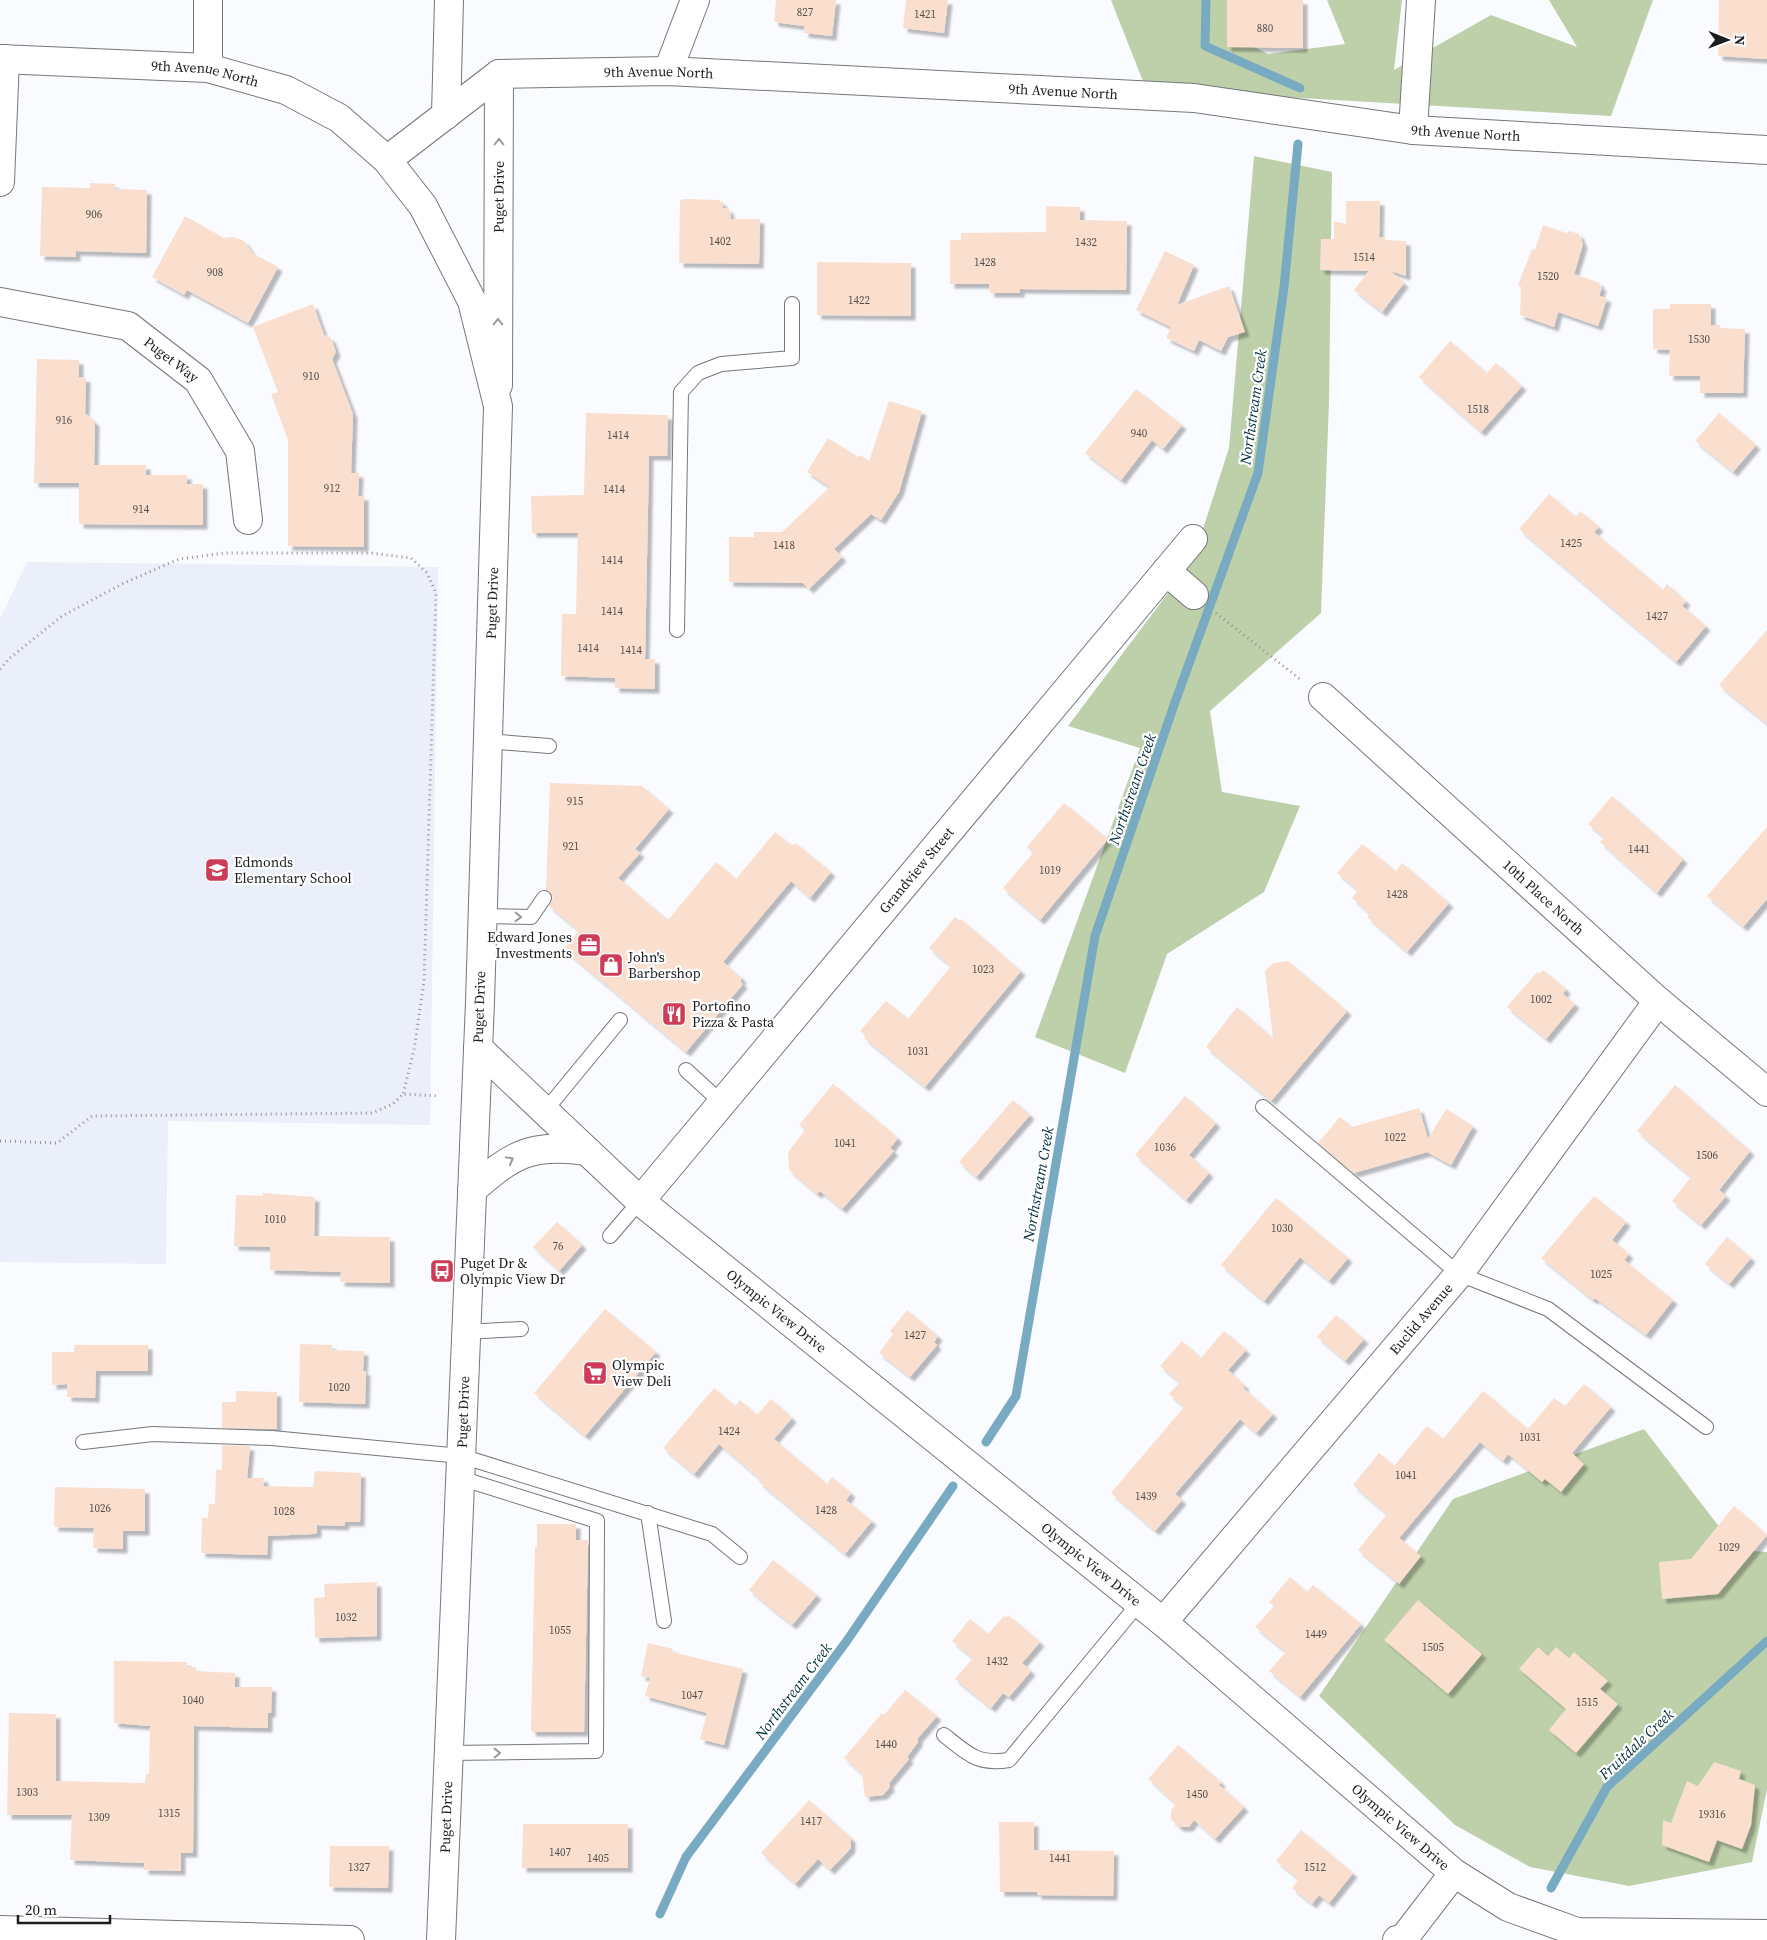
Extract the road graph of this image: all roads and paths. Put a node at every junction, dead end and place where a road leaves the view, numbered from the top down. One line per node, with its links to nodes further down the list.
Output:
1 (208, 0): 6 (street)
2 (449, 0): 9 (street)
3 (696, 0): 7 (street)
4 (1421, 0): 10 (street)
5 (3, 59): 6 (street, 9th Avenue North); 13 (street)
6 (208, 68): 12 (street, 9th Avenue North)
7 (668, 71): 8 (street, 9th Avenue North); 10 (street, 9th Avenue North)
8 (499, 74): 9 (street); 16 (street, Puget Drive, one-way to 8)
9 (446, 115): 12 (street)
10 (1412, 130): 11 (street, 9th Avenue North)
11 (1767, 150)
12 (388, 160): 16 (street, 9th Avenue North)
13 (0, 182)
14 (0, 302): 17 (street, Puget Way)
15 (792, 304): 21 (lane)
16 (498, 406): 24 (street, Puget Drive)
17 (248, 520)
18 (1193, 539): 19 (street, Grandview Street)
19 (1166, 572): 20 (street); 35 (street, Grandview Street)
20 (1194, 595): 23 (path)
21 (677, 630)
22 (0, 669): 33 (path)
23 (1323, 697): 28 (street, 10th Place North)
24 (487, 740): 25 (lane); 27 (street, Puget Drive)
25 (549, 746)
26 (544, 898): 27 (lane, one-way to 26)
27 (482, 916): 30 (street, Puget Drive)
28 (1658, 1000): 32 (street, 10th Place North); 43 (street, Euclid Avenue)
29 (620, 1020): 37 (lane)
30 (478, 1048): 37 (street, Olympic View Drive); 40 (street, Puget Drive)
31 (686, 1070): 35 (lane)
32 (1767, 1092)
33 (403, 1094): 34 (path); 38 (path)
34 (438, 1096)
35 (722, 1103): 41 (street, Grandview Street)
36 (1264, 1107): 43 (lane)
37 (545, 1112): 39 (street, Olympic View Drive)
38 (0, 1141)
39 (587, 1150): 40 (street, one-way to 39); 41 (street, Olympic View Drive)
40 (472, 1190): 45 (street, Puget Drive)
41 (640, 1201): 42 (lane); 51 (street, Olympic View Drive)
42 (610, 1236)
43 (1459, 1274): 46 (lane); 53 (street, Euclid Avenue)
44 (521, 1329): 45 (lane)
45 (466, 1332): 48 (street, Puget Drive)
46 (1706, 1427)
47 (83, 1442): 48 (lane)
48 (461, 1467): 49 (lane); 55 (street, Puget Drive); 55 (lane, one-way to 48)
49 (648, 1513): 50 (lane); 52 (lane)
50 (740, 1557)
51 (1139, 1603): 53 (street, Olympic View Drive); 54 (lane)
52 (664, 1621)
53 (1163, 1622): 56 (street, Olympic View Drive)
54 (944, 1735)
55 (449, 1753): 61 (street, Puget Drive)
56 (1454, 1873): 59 (street, Olympic View Drive); 62 (street)
57 (0, 1930): 60 (street)
58 (1759, 1936): 59 (street, Olympic View Drive)
59 (1725, 1937)
60 (350, 1940)
61 (441, 1940)
62 (1397, 1940)

